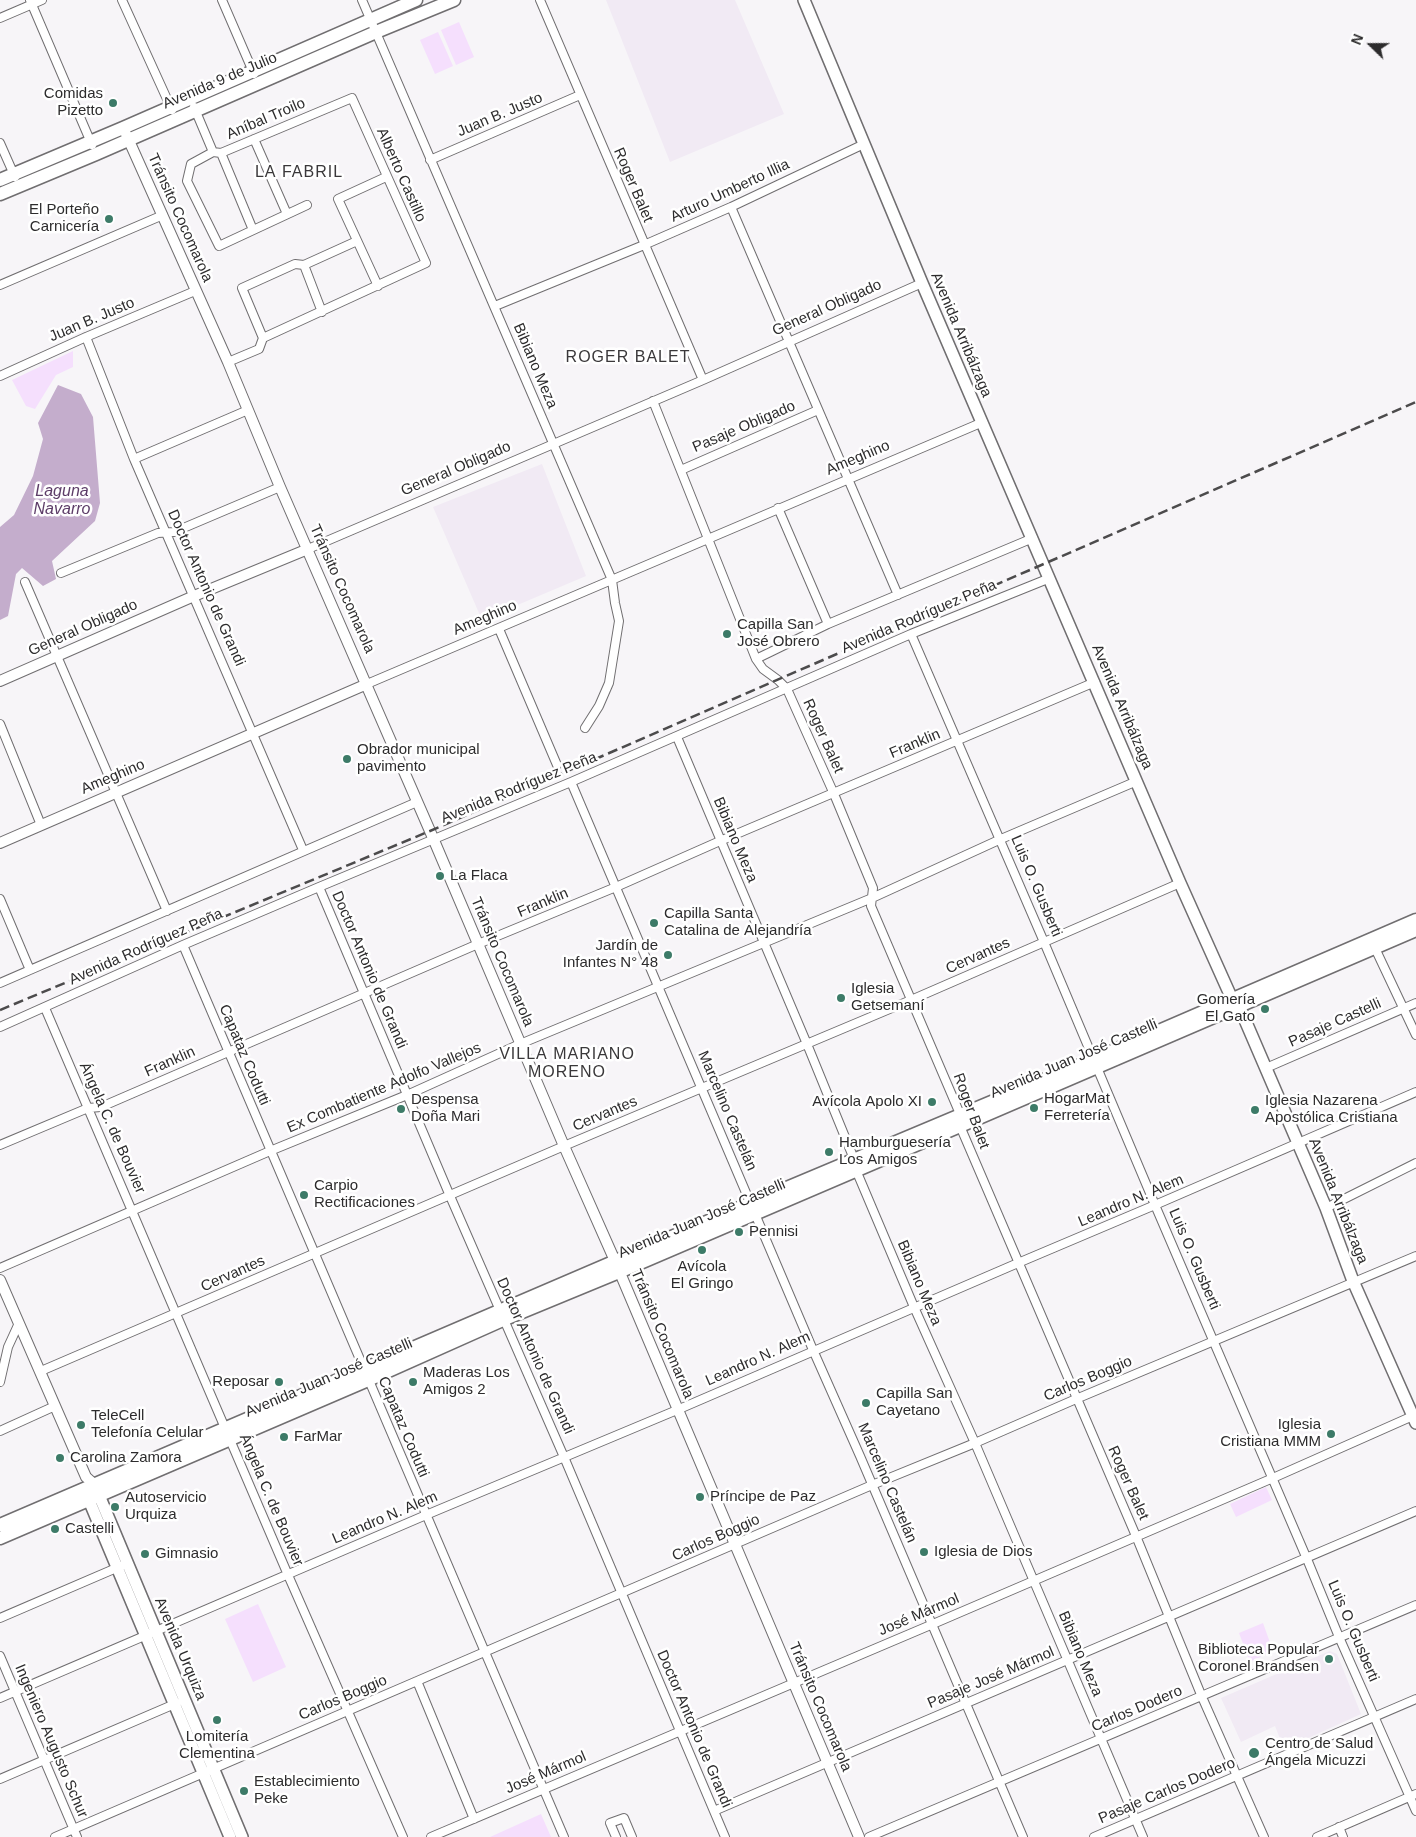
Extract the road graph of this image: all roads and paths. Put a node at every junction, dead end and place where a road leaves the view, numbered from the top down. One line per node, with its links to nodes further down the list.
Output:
1 (42, 0): 9 (street)
2 (122, 0): 17 (street)
3 (222, 0): 13 (street)
4 (362, 0): 11 (street, Bibiano Meza)
5 (416, 0): 11 (main road, Avenida 9 de Julio)
6 (454, 0): 12 (main road, Avenida 9 de Julio)
7 (540, 0): 14 (street, Roger Balet)
8 (804, 0): 22 (main road, Avenida Arribálzaga)
9 (31, 2): 10 (street); 20 (street)
10 (0, 18)
11 (371, 19): 12 (street, Bibiano Meza); 13 (main road, Avenida 9 de Julio)
12 (376, 32): 13 (main road, Avenida 9 de Julio); 25 (street, Bibiano Meza)
13 (255, 77): 16 (main road, Avenida 9 de Julio)
14 (580, 95): 25 (street, Juan B. Justo); 36 (street, Roger Balet)
15 (352, 98): 19 (street, Aníbal Troilo); 26 (street, Alberto Castillo)
16 (193, 104): 17 (main road, Avenida 9 de Julio); 23 (street)
17 (173, 113): 18 (main road, Avenida 9 de Julio)
18 (126, 134): 20 (main road, Avenida 9 de Julio); 24 (main road, Avenida 9 de Julio); 33 (street, Tránsito Cocomarola)
19 (254, 138): 23 (street, Aníbal Troilo); 32 (street)
20 (91, 142): 24 (street); 28 (main road, Avenida 9 de Julio)
21 (0, 143): 28 (street)
22 (864, 144): 31 (street, Arturo Umberto Illia); 38 (main road, Avenida Arribálzaga)
23 (217, 152): 34 (street); 34 (street, Aníbal Troilo)
24 (96, 154): 28 (main road, Avenida 9 de Julio)
25 (430, 160): 42 (street, Bibiano Meza)
26 (386, 177): 35 (street); 40 (street, Alberto Castillo)
27 (0, 180): 28 (main road, Avenida 9 de Julio)
28 (16, 180): 29 (main road, Avenida 9 de Julio)
29 (0, 194)
30 (307, 205): 32 (street)
31 (731, 207): 36 (street, Arturo Umberto Illia); 46 (street)
32 (287, 214): 34 (street)
33 (163, 215): 39 (street); 41 (street, Tránsito Cocomarola)
34 (253, 230)
35 (357, 241): 37 (street); 40 (street)
36 (644, 245): 42 (street, Arturo Umberto Illia); 49 (street, Roger Balet)
37 (304, 265): 43 (street); 45 (street)
38 (922, 283): 46 (street, General Obligado); 53 (main road, Avenida Arribálzaga)
39 (0, 285)
40 (378, 286): 43 (street)
41 (195, 291): 44 (street, Juan B. Justo); 47 (street, Tránsito Cocomarola)
42 (494, 306): 54 (street, Bibiano Meza)
43 (322, 312): 45 (street)
44 (86, 337): 48 (street, Juan B. Justo); 55 (street, Doctor Antonio de Grandi)
45 (263, 338): 47 (street)
46 (788, 341): 49 (street, General Obligado); 52 (street)
47 (228, 362): 51 (street, Tránsito Cocomarola)
48 (0, 376)
49 (703, 380): 50 (street, General Obligado)
50 (653, 401): 54 (street, General Obligado); 56 (street, Roger Balet)
51 (248, 410): 55 (street); 58 (street, Tránsito Cocomarola)
52 (818, 410): 56 (street, Pasaje Obligado); 57 (street)
53 (983, 422): 57 (street, Ameghino); 62 (main road, Avenida Arribálzaga)
54 (554, 443): 63 (street, General Obligado); 66 (street, Bibiano Meza)
55 (134, 459): 60 (street, Doctor Antonio de Grandi)
56 (681, 470): 61 (street, Roger Balet)
57 (848, 479): 59 (street, Ameghino); 68 (street)
58 (280, 487): 60 (street); 63 (street, Tránsito Cocomarola)
59 (778, 508): 61 (street, Ameghino); 70 (street)
60 (166, 532): 64 (street); 69 (street, Doctor Antonio de Grandi)
61 (708, 538): 66 (street, Ameghino); 74 (street, Roger Balet)
62 (1033, 538): 65 (main road, Avenida Arribálzaga); 68 (street, Avenida Rodríguez Peña)
63 (308, 549): 69 (street, General Obligado); 77 (street, Tránsito Cocomarola)
64 (61, 573)
65 (1050, 578): 72 (street, Avenida Rodríguez Peña); 76 (main road, Avenida Arribálzaga)
66 (612, 580): 71 (street, Ameghino); 80 (street, Bibiano Meza)
67 (24, 582): 73 (street)
68 (898, 595): 70 (street, Avenida Rodríguez Peña)
69 (194, 596): 73 (street, General Obligado); 81 (street, Doctor Antonio de Grandi)
70 (828, 624): 74 (street, Avenida Rodríguez Peña)
71 (499, 629): 77 (street, Ameghino); 84 (street)
72 (911, 634): 78 (street, Avenida Rodríguez Peña); 83 (street, Luis O. Gusberti)
73 (58, 655): 75 (street, General Obligado); 87 (street)
74 (756, 659): 78 (street, Roger Balet)
75 (0, 681)
76 (1095, 682): 83 (street, Franklin); 85 (main road, Avenida Arribálzaga)
77 (367, 684): 81 (street, Ameghino); 89 (street, Tránsito Cocomarola)
78 (787, 689): 82 (street, Avenida Rodríguez Peña); 88 (street, Roger Balet)
79 (0, 724): 90 (street)
80 (585, 728)
81 (254, 733): 87 (street, Ameghino); 95 (street, Doctor Antonio de Grandi)
82 (677, 737): 86 (street, Avenida Rodríguez Peña); 93 (street, Bibiano Meza)
83 (958, 741): 88 (street, Franklin); 92 (street, Luis O. Gusberti)
84 (557, 765)
85 (1137, 781): 92 (street, Ex Combatiente Adolfo Vallejos); 96 (main road, Avenida Arribálzaga)
86 (571, 782): 91 (street, Avenida Rodríguez Peña); 98 (street, Marcelino Castelán)
87 (115, 792): 90 (street, Ameghino); 101 (street)
88 (834, 794): 93 (street, Franklin); 99 (street, Roger Balet)
89 (417, 802): 91 (street, Tránsito Cocomarola); 95 (street, Avenida Rodríguez Peña)
90 (41, 825): 94 (street, Ameghino)
91 (433, 838): 97 (street, Avenida Rodríguez Peña); 107 (street, Tránsito Cocomarola)
92 (1000, 839): 99 (street, Ex Combatiente Adolfo Vallejos); 105 (street, Luis O. Gusberti)
93 (720, 841): 98 (street, Franklin); 104 (street, Bibiano Meza)
94 (0, 842)
95 (303, 850): 101 (street, Avenida Rodríguez Peña)
96 (1180, 883): 105 (street, Cervantes); 114 (main road, Avenida Arribálzaga)
97 (319, 887): 108 (street, Avenida Rodríguez Peña); 112 (street, Doctor Antonio de Grandi)
98 (616, 887): 107 (street, Franklin); 111 (street, Marcelino Castelán)
99 (872, 898): 104 (street, Ex Combatiente Adolfo Vallejos); 113 (street, Roger Balet)
100 (0, 899): 109 (street)
101 (167, 911): 109 (street, Avenida Rodríguez Peña)
102 (1416, 920): 106 (main road, Avenida Juan José Castelli)
103 (1416, 930): 106 (main road, Avenida Juan José Castelli)
104 (764, 942): 111 (street, Ex Combatiente Adolfo Vallejos); 121 (street, Bibiano Meza)
105 (1044, 942): 113 (street, Cervantes); 123 (street, Luis O. Gusberti)
106 (1373, 943): 114 (main road, Avenida Juan José Castelli); 117 (street)
107 (478, 944): 112 (street, Franklin); 120 (street, Tránsito Cocomarola)
108 (183, 945): 116 (street, Avenida Rodríguez Peña); 122 (street, Capataz Codutti)
109 (30, 970): 110 (street, Avenida Rodríguez Peña)
110 (0, 983)
111 (659, 987): 120 (street, Ex Combatiente Adolfo Vallejos); 125 (street, Marcelino Castelán)
112 (365, 994): 122 (street, Franklin); 127 (street, Doctor Antonio de Grandi)
113 (911, 1000): 121 (street, Cervantes); 129 (street, Roger Balet)
114 (1236, 1002): 123 (main road, Avenida Juan José Castelli); 124 (main road, Avenida Arribálzaga)
115 (1416, 1003): 117 (street, Pasaje Castelli)
116 (45, 1008): 118 (street, Avenida Rodríguez Peña); 128 (street, Ángela C. de Bouvier)
117 (1403, 1008): 119 (street); 124 (street, Pasaje Castelli)
118 (0, 1027)
119 (1416, 1035)
120 (520, 1044): 127 (street, Ex Combatiente Adolfo Vallejos); 132 (street, Tránsito Cocomarola)
121 (807, 1044): 125 (street, Cervantes); 135 (street, Bibiano Meza)
122 (228, 1052): 128 (street, Franklin); 133 (street, Capataz Codutti)
123 (1096, 1063): 129 (main road, Avenida Juan José Castelli); 137 (street, Luis O. Gusberti)
124 (1266, 1068): 130 (main road, Avenida Arribálzaga)
125 (702, 1088): 132 (street, Cervantes); 138 (street, Marcelino Castelán)
126 (1416, 1092): 130 (street, Leandro N. Alem)
127 (407, 1095): 133 (street, Ex Combatiente Adolfo Vallejos); 136 (street, Doctor Antonio de Grandi)
128 (88, 1108): 131 (street, Franklin); 140 (street, Ángela C. de Bouvier)
129 (960, 1120): 135 (main road, Avenida Juan José Castelli); 143 (street, Roger Balet)
130 (1298, 1143): 137 (street, Leandro N. Alem); 139 (main road, Avenida Arribálzaga)
131 (0, 1145)
132 (564, 1146): 136 (street, Cervantes); 144 (street, Tránsito Cocomarola)
133 (270, 1151): 140 (street, Ex Combatiente Adolfo Vallejos); 141 (street, Capataz Codutti)
134 (1416, 1164): 139 (street)
135 (855, 1165): 138 (main road, Avenida Juan José Castelli); 148 (street, Bibiano Meza)
136 (450, 1196): 141 (street, Cervantes); 150 (street, Doctor Antonio de Grandi)
137 (1156, 1206): 143 (street, Leandro N. Alem); 152 (street, Luis O. Gusberti)
138 (753, 1208): 144 (main road, Avenida Juan José Castelli); 153 (street, Marcelino Castelán)
139 (1326, 1208): 147 (main road, Avenida Arribálzaga)
140 (133, 1211): 145 (street, Ex Combatiente Adolfo Vallejos); 149 (street, Ángela C. de Bouvier)
141 (314, 1254): 149 (street, Cervantes); 155 (street, Capataz Codutti)
142 (1416, 1256): 147 (street, Carlos Boggio)
143 (1018, 1263): 148 (street, Leandro N. Alem); 157 (street, Roger Balet)
144 (617, 1266): 150 (main road, Avenida Juan José Castelli); 159 (street, Tránsito Cocomarola)
145 (0, 1268)
146 (0, 1280): 151 (street, Avenida Urquiza)
147 (1353, 1281): 152 (street, Carlos Boggio); 160 (main road, Avenida Arribálzaga)
148 (914, 1307): 153 (street, Leandro N. Alem); 163 (street, Bibiano Meza)
149 (177, 1314): 154 (street, Cervantes); 162 (street, Ángela C. de Bouvier)
150 (502, 1314): 155 (main road, Avenida Juan José Castelli); 164 (street, Doctor Antonio de Grandi)
151 (18, 1323): 154 (street, Avenida Urquiza); 156 (street)
152 (1214, 1342): 157 (street, Carlos Boggio); 165 (street, Luis O. Gusberti)
153 (813, 1350): 159 (street, Leandro N. Alem); 166 (street, Marcelino Castelán)
154 (41, 1371): 158 (street, Avenida Urquiza)
155 (365, 1374): 162 (main road, Avenida Juan José Castelli); 169 (street, Capataz Codutti)
156 (0, 1382)
157 (1076, 1399): 163 (street, Carlos Boggio); 171 (street, Roger Balet)
158 (55, 1406): 161 (street); 167 (street, Avenida Urquiza)
159 (677, 1410): 164 (street, Leandro N. Alem); 173 (street, Tránsito Cocomarola)
160 (1415, 1418): 165 (street, José Mármol)
161 (2, 1427)
162 (228, 1433): 167 (main road, Avenida Juan José Castelli); 176 (street, Ángela C. de Bouvier)
163 (975, 1443): 166 (street, Carlos Boggio); 177 (street, Bibiano Meza)
164 (564, 1457): 169 (street, Leandro N. Alem); 178 (street, Doctor Antonio de Grandi)
165 (1273, 1478): 171 (street, José Mármol); 174 (street, Luis O. Gusberti)
166 (872, 1485): 173 (street, Carlos Boggio); 182 (street, Marcelino Castelán)
167 (91, 1489): 170 (main road, Avenida Juan José Castelli); 172 (main road, Avenida Juan José Castelli); 175 (main road, Avenida Urquiza)
168 (1416, 1511): 174 (street, Pasaje José Mármol)
169 (426, 1515): 176 (street, Leandro N. Alem); 185 (street, Capataz Codutti)
170 (0, 1525)
171 (1136, 1536): 177 (street, José Mármol); 180 (street, Roger Balet)
172 (0, 1538)
173 (735, 1545): 178 (street, Carlos Boggio); 189 (street, Tránsito Cocomarola)
174 (1308, 1558): 180 (street, Pasaje José Mármol); 184 (street, Luis O. Gusberti)
175 (122, 1566): 181 (street); 183 (main road, Avenida Urquiza)
176 (288, 1575): 183 (street, Leandro N. Alem); 196 (street, Ángela C. de Bouvier)
177 (1033, 1580): 182 (street, José Mármol); 187 (street, Bibiano Meza)
178 (622, 1594): 185 (street, Carlos Boggio); 198 (street, Doctor Antonio de Grandi)
179 (1416, 1605): 184 (street, Carlos Dodero)
180 (1170, 1617): 187 (street, Pasaje José Mármol); 191 (street, Roger Balet)
181 (0, 1618)
182 (933, 1624): 189 (street, José Mármol); 195 (street, Marcelino Castelán)
183 (151, 1633): 190 (street, Leandro N. Alem); 194 (main road, Avenida Urquiza)
184 (1339, 1637): 191 (street, Carlos Dodero); 197 (street, Luis O. Gusberti)
185 (484, 1652): 188 (street, Carlos Boggio); 206 (street, Capataz Codutti)
186 (0, 1656): 190 (street, Ingeniero Augusto Schur)
187 (1068, 1660): 195 (street, Pasaje José Mármol); 199 (street, Bibiano Meza)
188 (417, 1681): 196 (street, Carlos Boggio); 210 (street)
189 (793, 1683): 198 (street, José Mármol); 201 (street, Tránsito Cocomarola)
190 (15, 1692): 192 (street, Leandro N. Alem); 200 (street, Ingeniero Augusto Schur)
191 (1202, 1697): 199 (street, Carlos Dodero); 203 (street, Roger Balet)
192 (0, 1698)
193 (1416, 1699): 197 (street, Pasaje Carlos Dodero)
194 (181, 1702): 200 (street); 202 (main road, Avenida Urquiza)
195 (966, 1704): 201 (street, Pasaje José Mármol); 205 (street, Marcelino Castelán)
196 (347, 1711): 202 (street, Carlos Boggio); 218 (street, Ángela C. de Bouvier)
197 (1375, 1717): 203 (street, Pasaje Carlos Dodero); 207 (street, Luis O. Gusberti)
198 (680, 1732): 206 (street, José Mármol); 208 (street, Doctor Antonio de Grandi)
199 (1101, 1739): 205 (street, Carlos Dodero); 211 (street, Bibiano Meza)
200 (44, 1760): 204 (street); 213 (street, Ingeniero Augusto Schur)
201 (828, 1763): 208 (street, Pasaje José Mármol); 224 (street, Tránsito Cocomarola)
202 (209, 1771): 213 (street, Carlos Boggio); 216 (main road, Avenida Urquiza); 217 (main road, Avenida Urquiza)
203 (1238, 1776): 211 (street, Pasaje Carlos Dodero); 229 (street, Roger Balet)
204 (0, 1779)
205 (999, 1782): 225 (street, Carlos Dodero); 226 (street, Marcelino Castelán)
206 (544, 1789): 210 (street, José Mármol); 220 (street, Capataz Codutti)
207 (1413, 1796): 209 (street, Luis O. Gusberti); 212 (street)
208 (714, 1811): 223 (street, Doctor Antonio de Grandi)
209 (1416, 1811)
210 (474, 1819): 219 (street, José Mármol)
211 (1136, 1819): 227 (street, Pasaje Carlos Dodero); 228 (street, Bibiano Meza)
212 (1339, 1827): 230 (street); 231 (street)
213 (74, 1829): 214 (street, Carlos Boggio); 215 (street, Ingeniero Augusto Schur)
214 (55, 1837)
215 (77, 1837)
216 (230, 1837)
217 (242, 1837)
218 (402, 1837)
219 (431, 1837)
220 (564, 1837)
221 (616, 1837): 222 (street)
222 (632, 1837)
223 (725, 1837)
224 (858, 1837)
225 (869, 1837)
226 (1023, 1837)
227 (1094, 1837)
228 (1143, 1837)
229 (1264, 1837)
230 (1317, 1837)
231 (1343, 1837)

